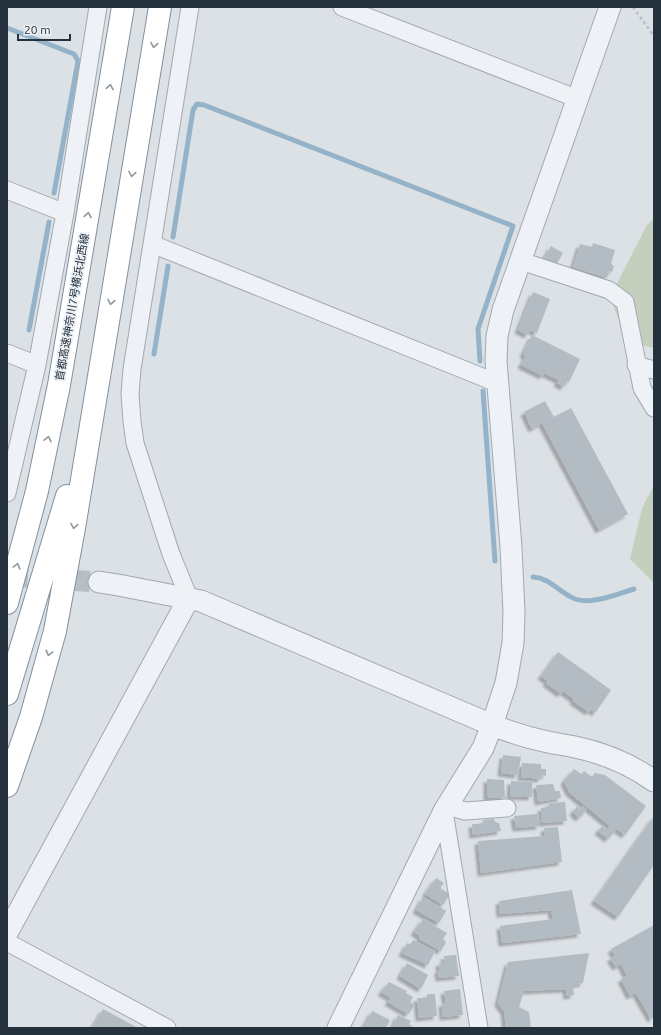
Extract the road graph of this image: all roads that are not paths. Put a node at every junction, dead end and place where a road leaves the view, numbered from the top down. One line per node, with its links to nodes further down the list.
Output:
1 (98, 7): 9 (street)
2 (123, 7): 22 (highway, 首都高速神奈川7号横浜北西線, one-way to 2)
3 (160, 7): 17 (highway, one-way to 17)
4 (190, 7): 10 (street)
5 (342, 7): 7 (street)
6 (610, 7): 7 (street)
7 (578, 99): 11 (street)
8 (7, 190): 9 (street)
9 (65, 213): 13 (street)
10 (152, 244): 16 (street); 21 (street)
11 (521, 260): 14 (street); 16 (street)
12 (7, 353): 13 (street)
13 (37, 365): 19 (street)
14 (636, 365): 15 (street); 18 (street)
15 (654, 370)
16 (497, 383): 24 (street)
17 (96, 390): 23 (highway); 26 (highway, one-way to 26)
18 (654, 408)
19 (7, 493)
20 (99, 582): 21 (street)
21 (189, 598): 24 (street); 29 (street)
22 (7, 603)
23 (7, 694)
24 (492, 725): 25 (street); 27 (street)
25 (654, 781)
26 (7, 786)
27 (446, 808): 28 (street); 31 (street); 33 (street)
28 (507, 808)
29 (7, 933)
30 (7, 942): 32 (street)
31 (340, 1027)
32 (167, 1028)
33 (479, 1028)

